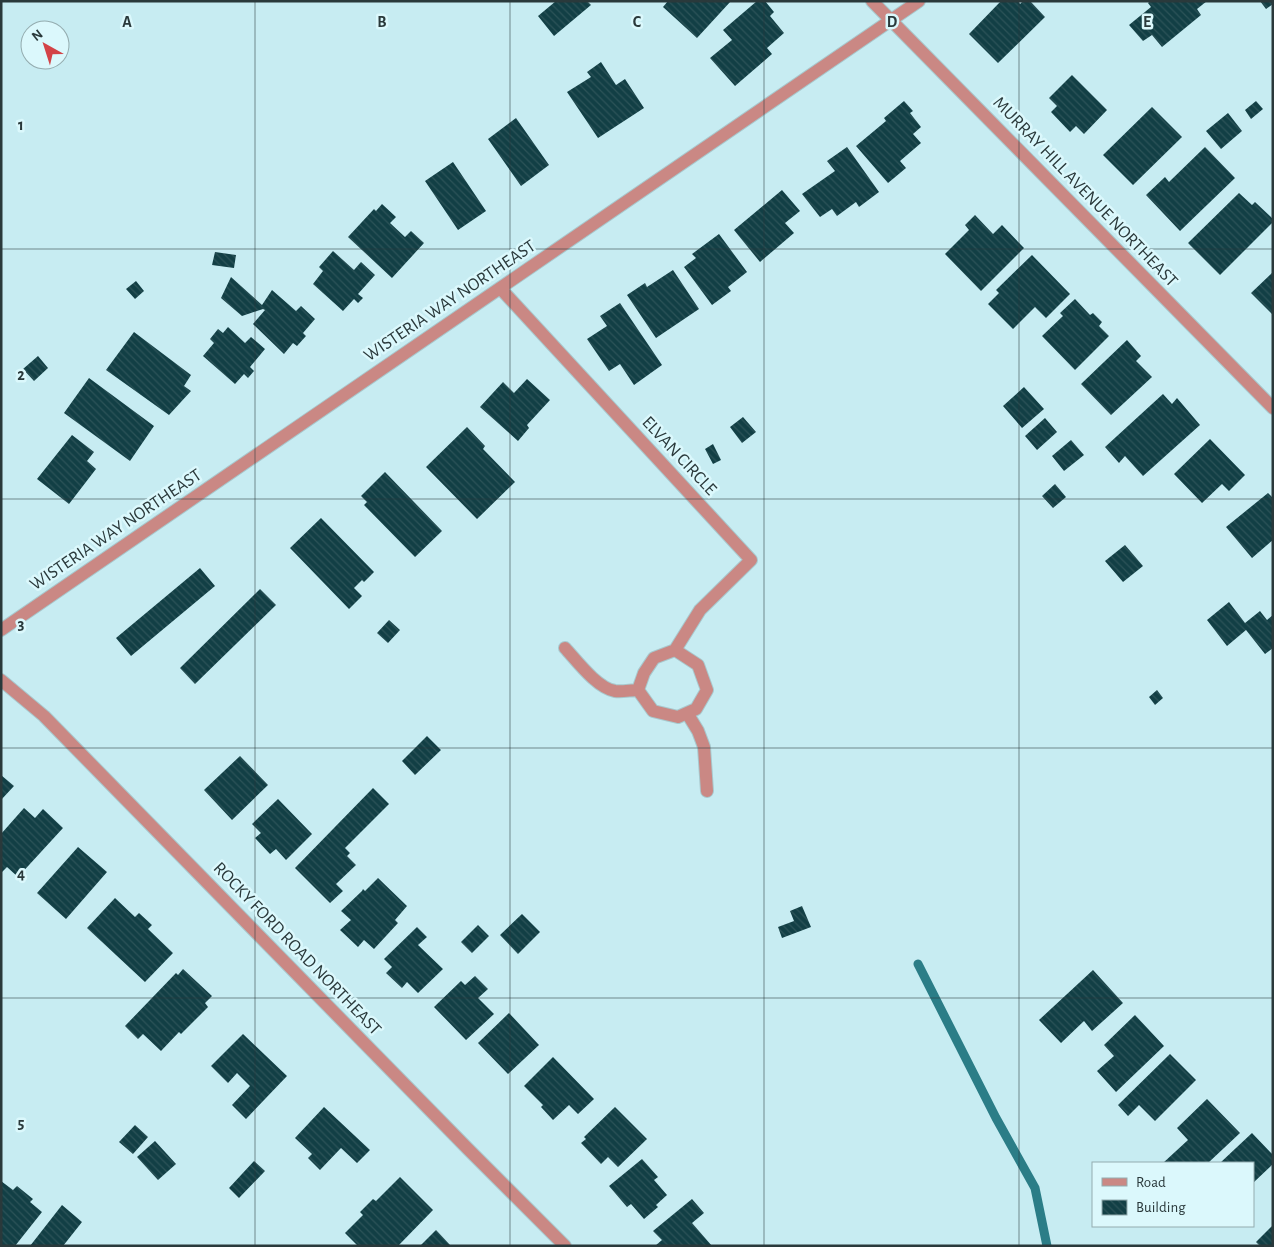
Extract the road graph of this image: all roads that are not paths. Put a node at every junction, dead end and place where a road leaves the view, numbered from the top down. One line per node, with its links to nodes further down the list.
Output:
1 (872, 1): 3 (street, MURRAY HILL AVENUE NORTHEAST)
2 (919, 1): 3 (street, WISTERIA WAY NORTHEAST)
3 (892, 20): 4 (street, WISTERIA WAY NORTHEAST); 5 (street, MURRAY HILL AVENUE NORTHEAST)
4 (500, 288): 6 (street, WISTERIA WAY NORTHEAST); 8 (street, ELVAN CIRCLE)
5 (1273, 408)
6 (1, 630)
7 (565, 648): 10 (street)
8 (676, 650): 10 (street); 11 (street)
9 (1, 680): 13 (street, ROCKY FORD ROAD NORTHEAST)
10 (638, 690): 11 (street)
11 (687, 713): 12 (street)
12 (707, 791)
13 (565, 1246)

